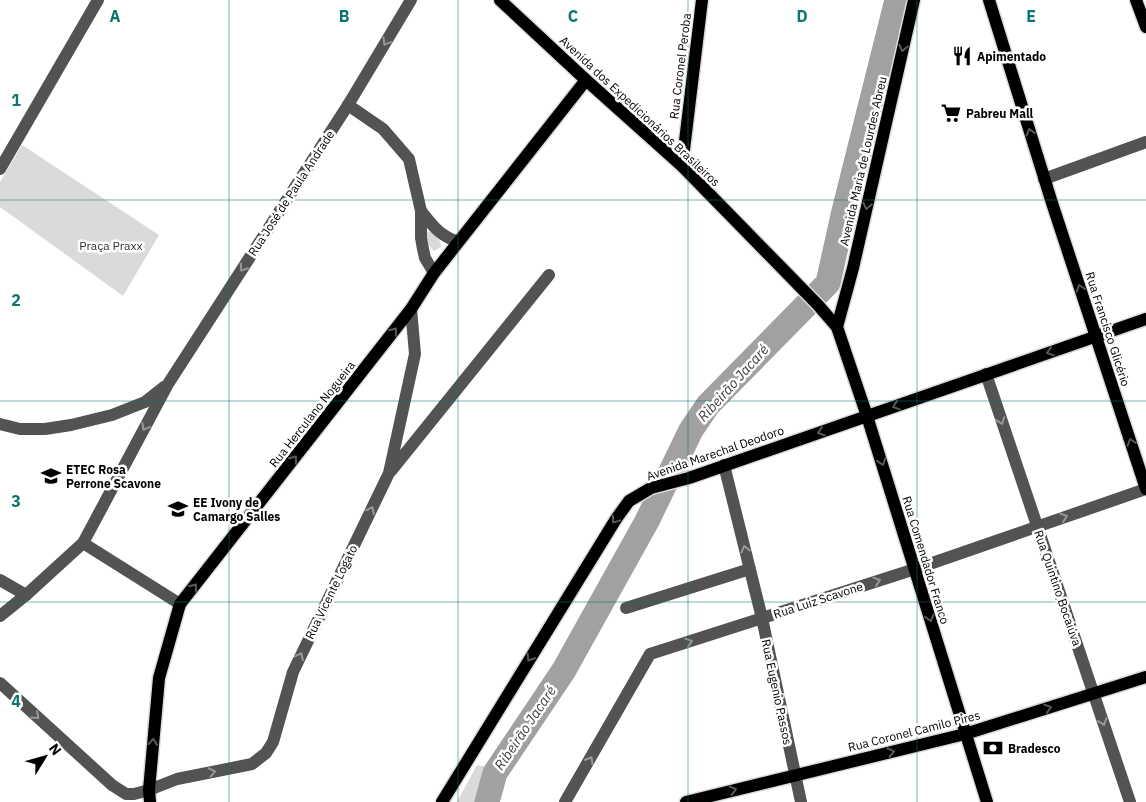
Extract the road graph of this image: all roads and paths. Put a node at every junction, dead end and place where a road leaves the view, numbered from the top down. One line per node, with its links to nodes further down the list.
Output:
1 (98, 0): 13 (street)
2 (411, 0): 10 (street, Rua José de Paula Andrade, one-way to 10)
3 (500, 0): 9 (main road, Avenida dos Expedicionários Brasileiros)
4 (702, 0): 12 (main road, Rua Coronel Peroba)
5 (914, 0): 21 (main road, Avenida Maria de Lourdes Abreu, one-way to 21)
6 (989, 0): 14 (main road, Rua Francisco Glicério, one-way to 6)
7 (1136, 0): 8 (main road)
8 (1146, 27)
9 (586, 80): 12 (main road, Avenida dos Expedicionários Brasileiros); 16 (main road, Rua Herculano Nogueira)
10 (348, 105): 15 (street); 24 (street, Rua José de Paula Andrade, one-way to 24)
11 (1146, 142): 14 (street)
12 (682, 166): 21 (main road, Avenida dos Expedicionários Brasileiros)
13 (0, 170)
14 (1044, 179): 22 (main road, Rua Francisco Glicério, one-way to 14)
15 (422, 211): 16 (street); 17 (street)
16 (458, 242): 17 (main road, Rua Herculano Nogueira)
17 (434, 273): 19 (main road, Rua Herculano Nogueira)
18 (549, 275): 28 (street)
19 (411, 309): 28 (street, Rua Vicente Logato); 36 (main road, Rua Herculano Nogueira, one-way to 19)
20 (1146, 319): 22 (main road, Avenida Marechal Deodoro)
21 (837, 328): 25 (main road, Rua Comendador Franco)
22 (1096, 336): 23 (main road, Avenida Marechal Deodoro, one-way to 23); 29 (main road, Rua Francisco Glicério, one-way to 22)
23 (986, 374): 25 (main road, Avenida Marechal Deodoro, one-way to 25); 30 (street, Rua Quintino Bocaiúva, one-way to 30)
24 (168, 384): 26 (street); 31 (street, one-way to 31)
25 (867, 416): 27 (main road, Avenida Marechal Deodoro, one-way to 27); 33 (main road, Rua Comendador Franco, one-way to 33)
26 (0, 424)
27 (724, 466): 32 (street, Rua Eugenio Passos, one-way to 27); 46 (main road, Avenida Marechal Deodoro, one-way to 46)
28 (389, 473): 45 (street, Rua Vicente Logato, one-way to 28)
29 (1146, 489): 30 (street, Rua Luiz Scavone, one-way to 29)
30 (1037, 526): 33 (street, Rua Luiz Scavone); 42 (street, Rua Quintino Bocaiúva)
31 (83, 543): 35 (street); 36 (street)
32 (750, 569): 37 (street); 39 (street, Rua Eugenio Passos)
33 (915, 569): 39 (street, Rua Luiz Scavone, one-way to 33); 43 (main road, Rua Comendador Franco, one-way to 43)
34 (0, 580): 35 (street)
35 (26, 595): 38 (street)
36 (180, 604): 45 (main road, Rua Herculano Nogueira, one-way to 36)
37 (626, 608)
38 (0, 616)
39 (762, 618): 44 (street, Rua Eugenio Passos); 47 (street, Rua Luiz Scavone, one-way to 39)
40 (1146, 677): 42 (main road, Rua Coronel Camilo Pires)
41 (0, 683): 45 (street, Rua Vicente Logato, one-way to 45)
42 (1093, 694): 43 (main road, Rua Coronel Camilo Pires, one-way to 42); 51 (street, Rua Quintino Bocaiúva, one-way to 51)
43 (965, 734): 44 (main road, Rua Coronel Camilo Pires, one-way to 43); 50 (main road, Rua Comendador Franco)
44 (795, 775): 48 (main road, Rua Coronel Camilo Pires, one-way to 44); 49 (street, Rua Eugenio Passos)
45 (149, 796)
46 (443, 801)
47 (566, 802)
48 (686, 802)
49 (801, 802)
50 (987, 802)
51 (1130, 802)

